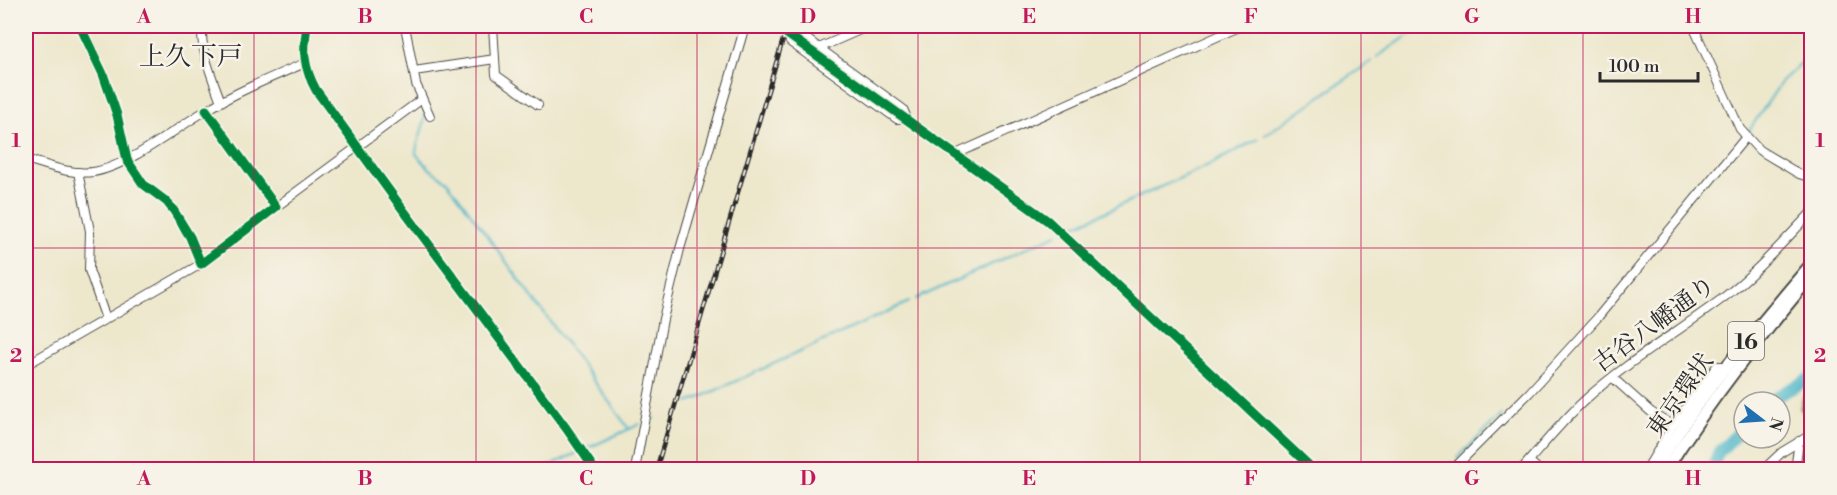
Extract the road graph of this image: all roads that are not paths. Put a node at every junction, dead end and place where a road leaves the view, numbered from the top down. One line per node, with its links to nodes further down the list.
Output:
1 (80, 26): 27 (street)
2 (203, 26): 18 (street)
3 (307, 26): 15 (street)
4 (405, 26): 16 (street)
5 (493, 26): 14 (street)
6 (745, 26): 45 (street)
7 (776, 26): 22 (street, bridge)
8 (869, 26): 13 (street)
9 (1241, 26): 25 (street)
10 (1693, 26): 23 (street)
11 (793, 29): 13 (street)
12 (790, 42): 22 (street)
13 (819, 48): 22 (street)
14 (495, 59): 16 (street); 19 (street)
15 (305, 63): 18 (street); 24 (street)
16 (414, 71): 17 (street)
17 (422, 99): 21 (street); 24 (street)
18 (221, 102): 20 (street)
19 (538, 105)
20 (206, 110): 27 (street); 30 (street)
21 (430, 116)
22 (907, 118): 25 (street)
23 (1746, 137): 29 (street); 47 (street)
24 (357, 146): 30 (street); 44 (street)
25 (956, 154): 46 (street)
26 (26, 159): 28 (street)
27 (127, 160): 28 (street); 32 (street)
28 (78, 172): 35 (street)
29 (1812, 178)
30 (276, 207): 32 (street)
31 (1812, 212): 38 (street, 古谷八幡通り)
32 (201, 264): 35 (street)
33 (1812, 264): 37 (highway, 東京環状 / 16)
34 (1812, 275): 40 (highway, 東京環状 / 16)
35 (106, 319): 36 (street)
36 (26, 364)
37 (1726, 366): 39 (street); 40 (highway, 東京環状 / 16)
38 (1613, 378): 39 (street); 43 (street, 古谷八幡通り)
39 (1673, 425): 50 (street)
40 (1689, 425): 51 (highway, 東京環状 / 16); 52 (highway, 東京環状 / 16)
41 (1812, 434): 42 (street)
42 (1799, 441): 53 (street); 54 (street)
43 (1529, 461): 48 (street, 古谷八幡通り); 49 (street)
44 (595, 470)
45 (635, 470)
46 (1314, 470)
47 (1452, 470)
48 (1521, 470)
49 (1539, 470)
50 (1646, 470)
51 (1655, 470)
52 (1666, 470)
53 (1762, 470)
54 (1795, 470)

